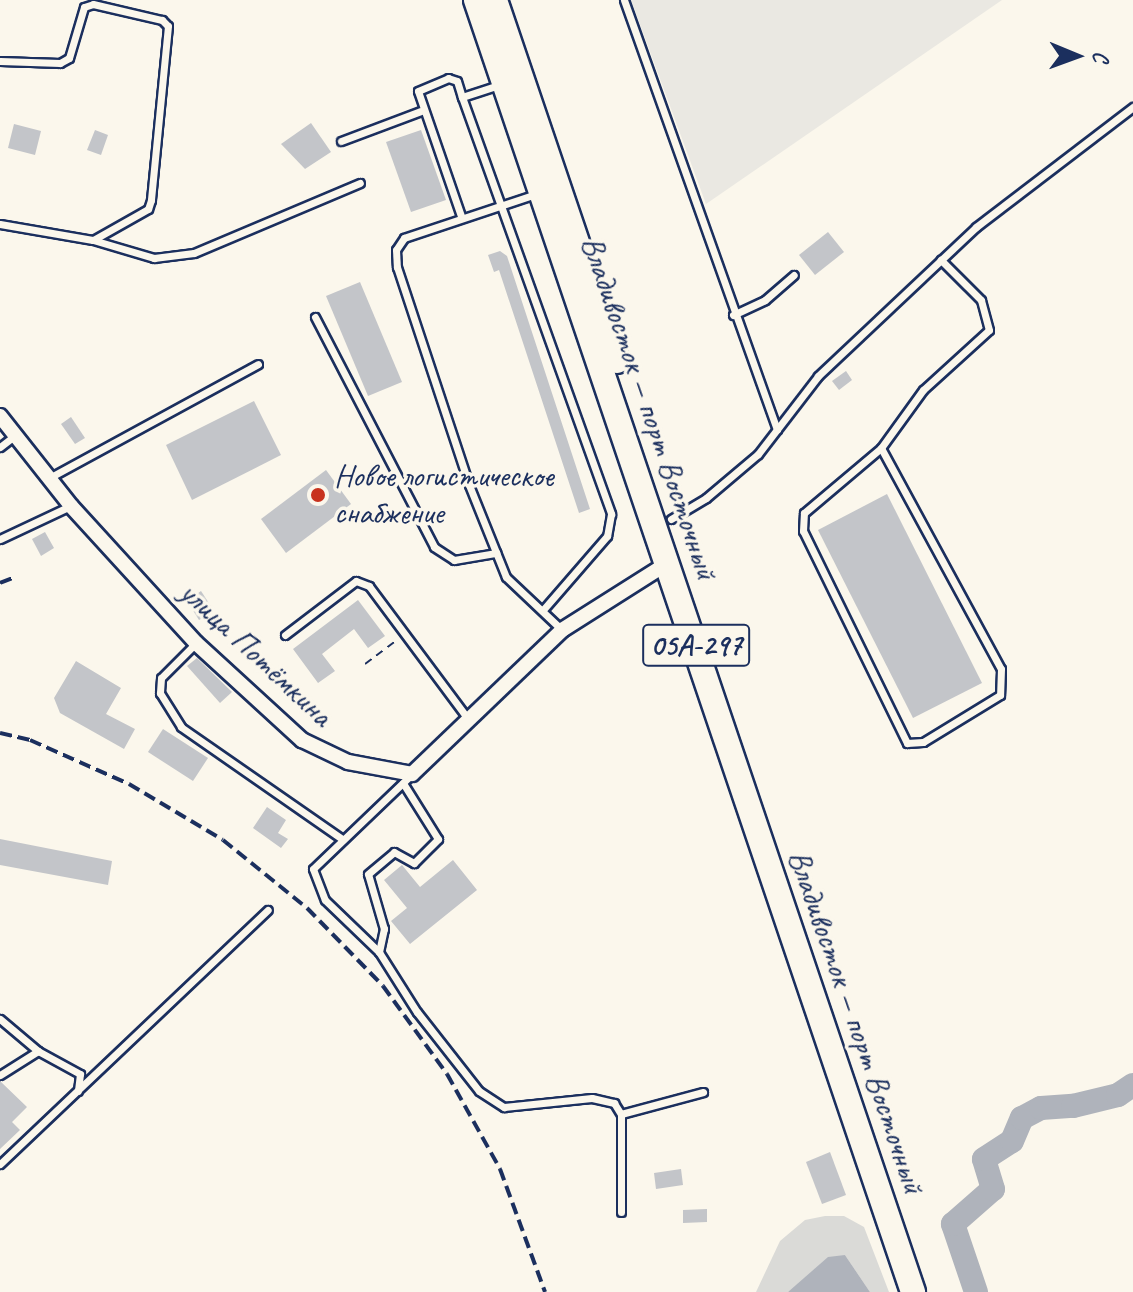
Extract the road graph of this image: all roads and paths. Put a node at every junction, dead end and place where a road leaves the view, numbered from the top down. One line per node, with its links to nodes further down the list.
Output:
1 (476, 0): 5 (highway, Владивосток — порт Восточный / 05А-297)
2 (495, 0): 28 (highway, Владивосток — порт Восточный / 05А-297)
3 (624, 0): 18 (lane)
4 (0, 61): 15 (lane)
5 (505, 83): 6 (lane); 11 (highway, Владивосток — порт Восточный / 05А-297)
6 (462, 97): 8 (lane); 12 (lane)
7 (1133, 107): 16 (lane)
8 (421, 111): 9 (lane); 13 (lane)
9 (341, 141)
10 (360, 183): 15 (lane)
11 (542, 193): 12 (lane); 31 (highway, Владивосток — порт Восточный / 05А-297)
12 (499, 204): 13 (lane); 32 (lane)
13 (461, 216): 30 (lane)
14 (0, 224): 15 (lane)
15 (93, 240)
16 (941, 260): 22 (lane); 25 (lane)
17 (794, 275): 18 (lane)
18 (733, 315): 22 (lane)
19 (315, 317): 30 (lane)
20 (258, 364): 26 (lane)
21 (0, 416): 23 (street, улица Потёмкина)
22 (777, 430): 28 (lane)
23 (14, 436): 24 (lane); 26 (street, улица Потёмкина)
24 (0, 447)
25 (881, 448): 25 (lane)
26 (48, 478): 27 (street, улица Потёмкина)
27 (71, 506): 29 (lane); 36 (street, улица Потёмкина)
28 (671, 519): 52 (highway, Владивосток — порт Восточный / 05А-297)
29 (0, 539)
30 (496, 553): 32 (lane)
31 (668, 563): 33 (street); 51 (highway, Владивосток — порт Восточный / 05А-297)
32 (543, 610): 33 (lane)
33 (562, 630): 38 (street)
34 (285, 635): 35 (lane)
35 (404, 635): 37 (path); 38 (lane)
36 (196, 643): 39 (street, улица Потёмкина); 40 (lane)
37 (365, 664)
38 (471, 722): 39 (street)
39 (407, 778): 40 (lane); 42 (lane)
40 (342, 839): 42 (lane)
41 (268, 910): 46 (lane)
42 (379, 952): 48 (lane)
43 (0, 1019): 44 (lane)
44 (38, 1051): 45 (lane); 46 (lane)
45 (0, 1075)
46 (77, 1092): 49 (lane)
47 (703, 1092): 48 (lane)
48 (621, 1114): 50 (lane)
49 (0, 1164)
50 (621, 1212)
51 (913, 1292)
52 (930, 1292)

